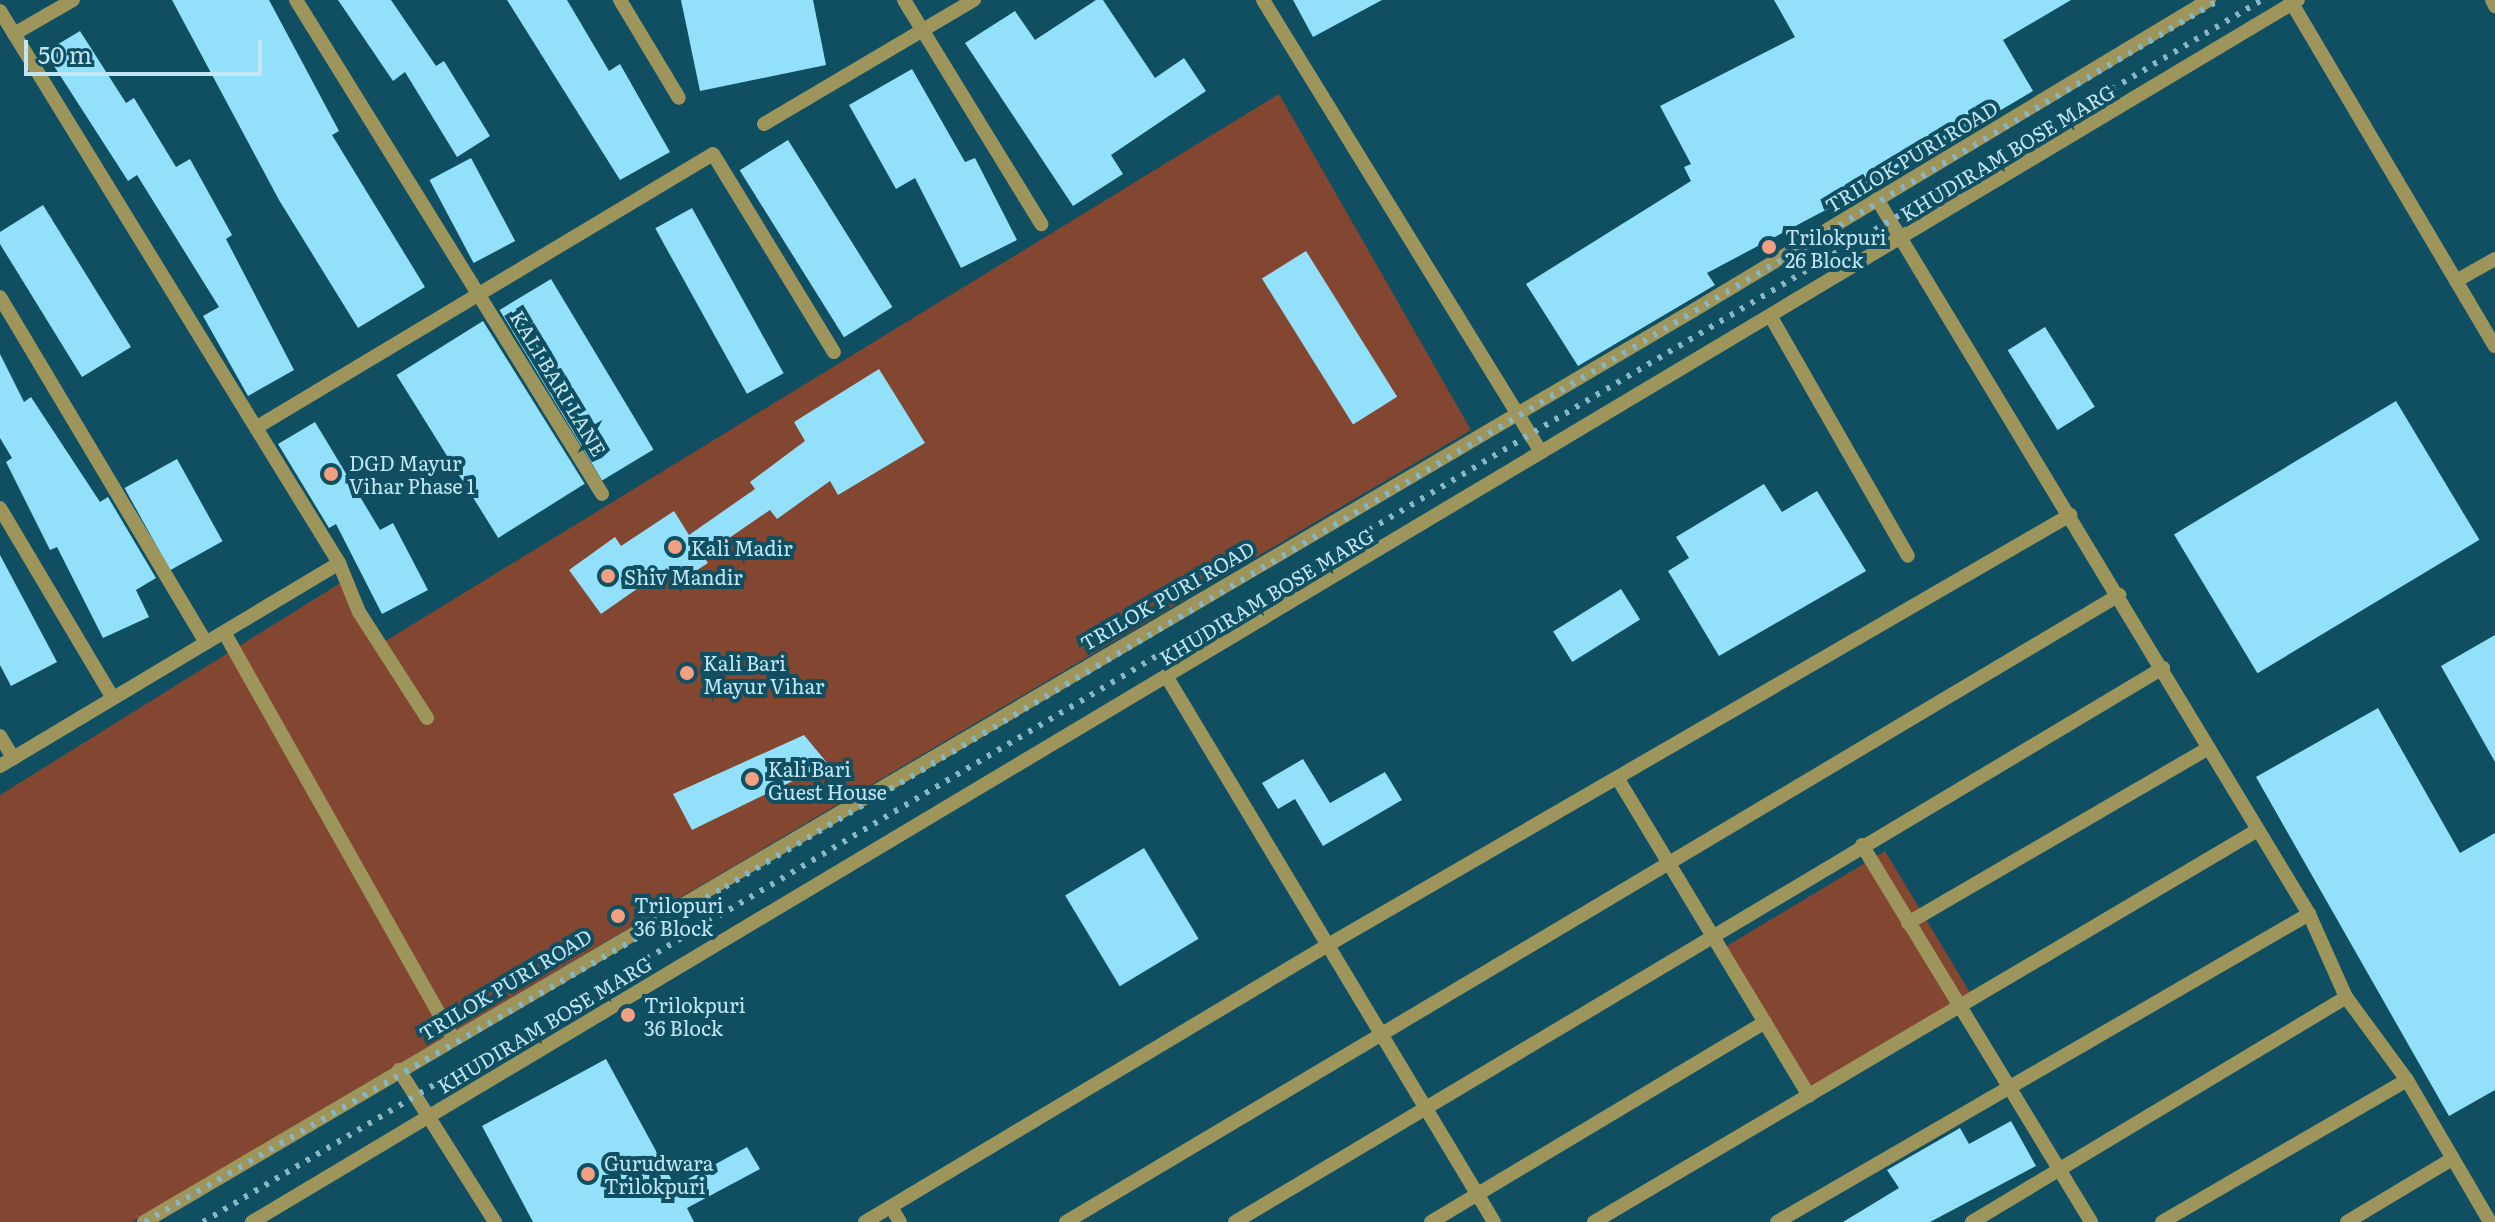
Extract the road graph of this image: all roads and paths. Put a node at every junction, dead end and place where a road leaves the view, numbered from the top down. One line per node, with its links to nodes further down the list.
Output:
1 (73, 0): 13 (street)
2 (296, 0): 21 (street, KALI BARI LANE)
3 (620, 0): 14 (street)
4 (904, 0): 12 (street)
5 (974, 0): 12 (street)
6 (1263, 0): 26 (street)
7 (2209, 0): 16 (street, TRILOK PURI ROAD)
8 (2492, 0): 10 (street)
9 (2294, 1): 18 (street, KHUDIRAM BOSE MARG); 20 (street)
10 (2495, 6)
11 (0, 11): 13 (street)
12 (923, 32): 15 (street); 17 (street)
13 (14, 34): 27 (street)
14 (679, 98)
15 (764, 124)
16 (1877, 199): 18 (street); 26 (street, TRILOK PURI ROAD)
17 (1041, 224)
18 (1901, 239): 23 (street, KHUDIRAM BOSE MARG); 31 (street)
19 (2495, 259): 20 (street)
20 (2456, 281): 24 (street)
21 (481, 293): 25 (street); 27 (street); 29 (street, KALI BARI LANE)
22 (0, 297): 36 (street)
23 (1771, 317): 28 (street, KHUDIRAM BOSE MARG); 32 (street)
24 (2495, 346)
25 (834, 352)
26 (1516, 414): 28 (street); 56 (street, TRILOK PURI ROAD)
27 (257, 427): 33 (street)
28 (1541, 452): 38 (street, KHUDIRAM BOSE MARG)
29 (602, 494)
30 (0, 508): 39 (street)
31 (2070, 515): 34 (street); 44 (street)
32 (1908, 556)
33 (339, 563): 35 (street); 40 (street)
34 (2119, 595): 37 (street); 47 (street)
35 (224, 632): 36 (street); 56 (street)
36 (206, 642): 39 (street)
37 (2163, 668): 42 (street); 46 (street)
38 (1168, 679): 51 (street); 62 (street, KHUDIRAM BOSE MARG)
39 (112, 697): 43 (street)
40 (427, 718)
41 (0, 736): 43 (street)
42 (2207, 749): 45 (street); 49 (street)
43 (6, 762)
44 (1618, 779): 47 (street); 51 (street)
45 (2256, 831): 48 (street); 53 (street)
46 (1862, 845): 49 (street); 50 (street)
47 (1670, 863): 50 (street); 55 (street)
48 (2309, 914): 52 (street); 59 (street)
49 (1908, 923): 53 (street)
50 (1714, 936): 54 (street); 61 (street)
51 (1328, 945): 55 (street); 66 (street)
52 (2346, 997): 58 (street); 64 (street)
53 (1959, 1005): 59 (street); 60 (street)
54 (1765, 1022): 60 (street); 65 (street)
55 (1382, 1031): 61 (street); 72 (street)
56 (453, 1038): 57 (street, TRILOK PURI ROAD)
57 (399, 1070): 62 (street); 67 (street, TRILOK PURI ROAD)
58 (2407, 1080): 63 (street); 80 (street)
59 (2009, 1087): 64 (street); 77 (street)
60 (1809, 1096): 76 (street)
61 (1426, 1106): 65 (street); 73 (street)
62 (430, 1115): 68 (street, KHUDIRAM BOSE MARG); 69 (street)
63 (2452, 1159): 81 (street); 82 (street)
64 (2060, 1171): 78 (street); 79 (street)
65 (1478, 1194): 74 (street); 75 (street)
66 (891, 1207): 70 (street); 71 (street)
67 (144, 1222)
68 (252, 1222)
69 (495, 1222)
70 (865, 1222)
71 (900, 1222)
72 (1066, 1222)
73 (1235, 1222)
74 (1431, 1222)
75 (1494, 1222)
76 (1594, 1222)
77 (1777, 1222)
78 (1972, 1222)
79 (2091, 1222)
80 (2162, 1222)
81 (2347, 1222)
82 (2490, 1222)

